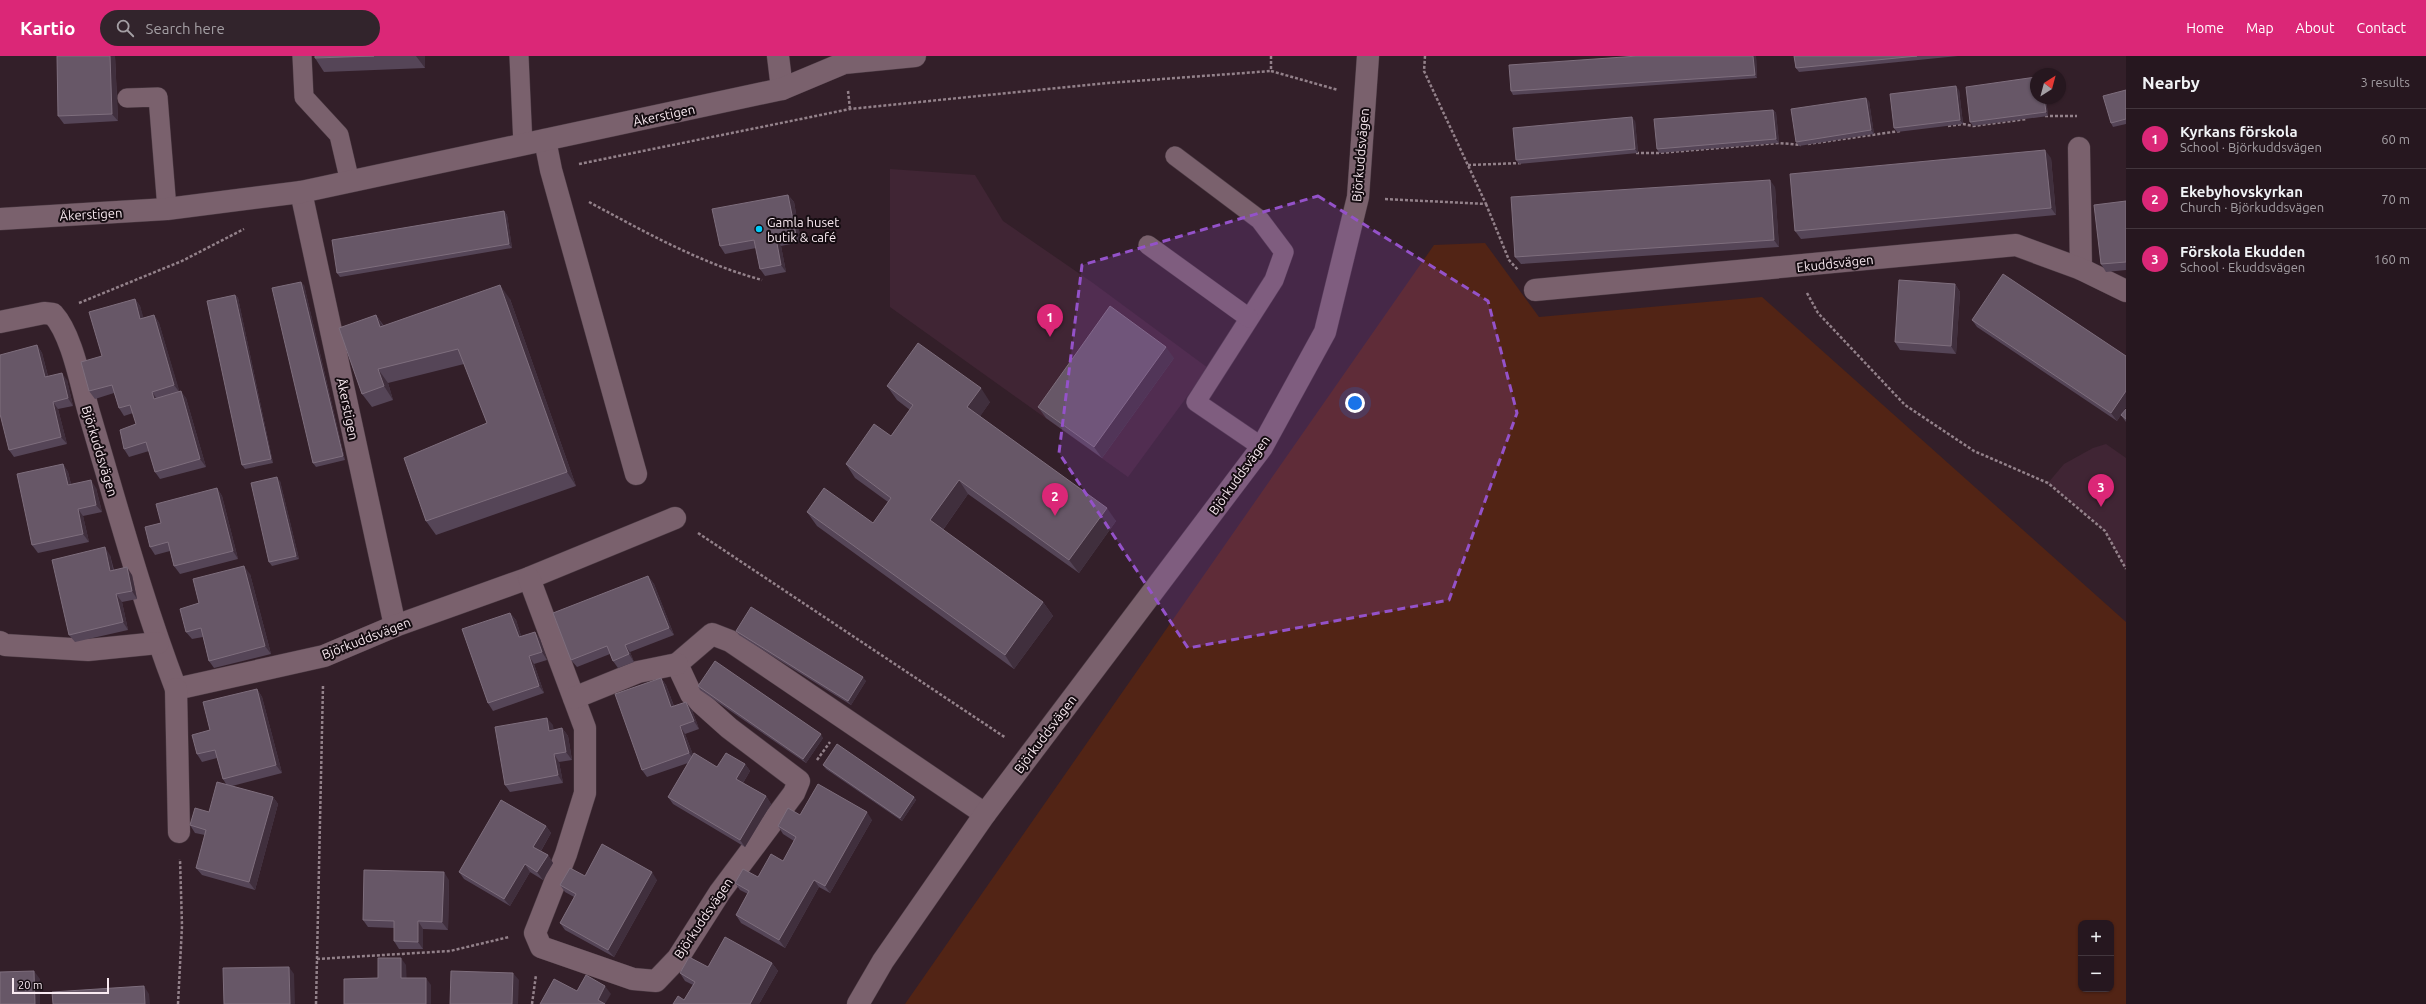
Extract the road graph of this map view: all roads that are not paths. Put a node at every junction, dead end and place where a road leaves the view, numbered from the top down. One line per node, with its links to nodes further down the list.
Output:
1 (302, 56): 12 (lane)
2 (519, 56): 9 (lane)
3 (778, 56): 6 (street)
4 (915, 56): 6 (street)
5 (1368, 56): 22 (street, Björkuddsvägen)
6 (782, 89): 8 (street, Åkerstigen)
7 (127, 98): 14 (lane)
8 (545, 140): 9 (street, Åkerstigen); 23 (street)
9 (523, 145): 12 (street, Åkerstigen)
10 (2079, 148): 17 (street)
11 (1176, 156): 20 (lane)
12 (350, 182): 13 (street, Åkerstigen)
13 (301, 192): 14 (street, Åkerstigen); 26 (street, Åkerstigen)
14 (167, 209): 15 (street, Åkerstigen)
15 (0, 219)
16 (1148, 245): 20 (lane)
17 (2081, 269): 18 (street, Ekuddsvägen); 19 (street, Ekuddsvägen)
18 (1535, 290)
19 (2126, 291)
20 (1249, 318): 22 (lane)
21 (0, 322): 28 (street, Björkuddsvägen)
22 (1262, 447): 32 (street, Björkuddsvägen)
23 (636, 474)
24 (675, 518): 25 (street, Björkuddsvägen)
25 (529, 578): 26 (street, Björkuddsvägen); 31 (street)
26 (395, 626): 30 (street, Björkuddsvägen)
27 (0, 642): 28 (street)
28 (158, 643): 30 (street, Björkuddsvägen)
29 (677, 664): 31 (street); 31 (street, Björkuddsvägen); 32 (street)
30 (176, 689): 33 (street, Björkuddsvägen)
31 (574, 698)
32 (985, 814): 34 (street, Björkuddsvägen)
33 (179, 832)
34 (858, 1004)

